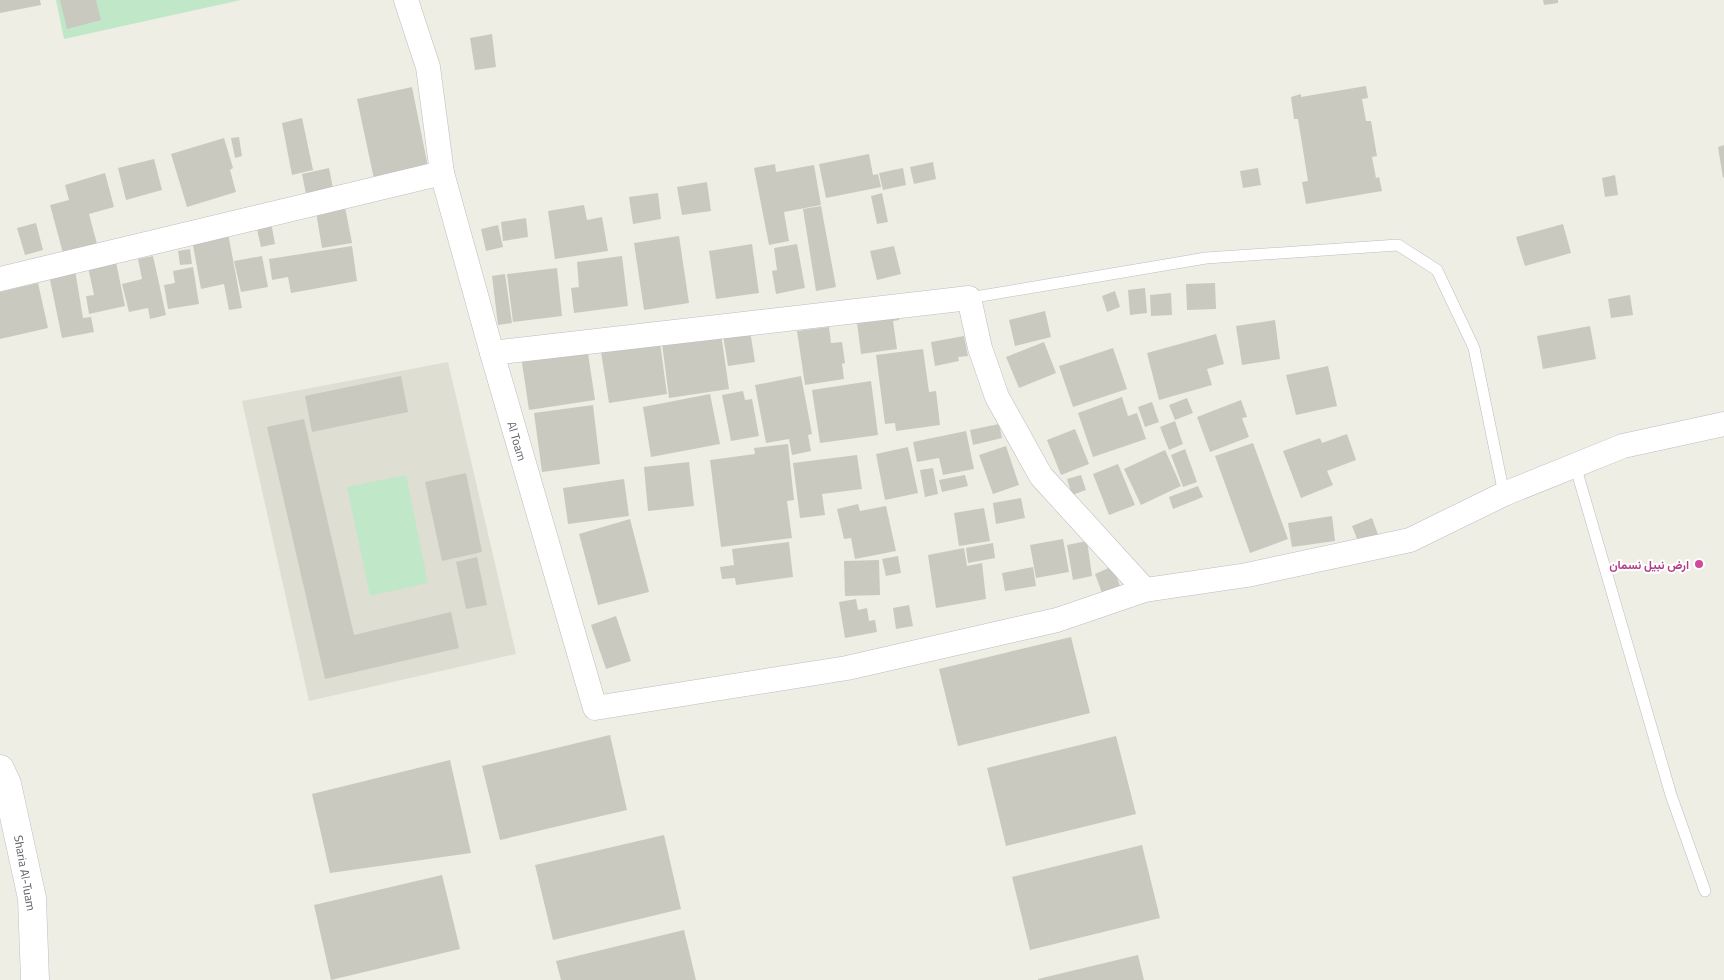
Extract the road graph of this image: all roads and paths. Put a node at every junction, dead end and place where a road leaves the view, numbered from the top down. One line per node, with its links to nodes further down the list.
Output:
1 (406, 0): 2 (street, Al Toam)
2 (442, 173): 3 (street); 5 (street, Al Toam)
3 (0, 278)
4 (969, 298): 5 (street); 8 (lane); 9 (street)
5 (492, 353): 9 (street, Al Toam)
6 (1724, 424): 7 (street)
7 (1575, 465): 8 (street); 11 (lane)
8 (1504, 494): 9 (street)
9 (1145, 590)
10 (0, 769): 12 (street, Sharia Al-Tuam)
11 (1705, 891)
12 (34, 980)

